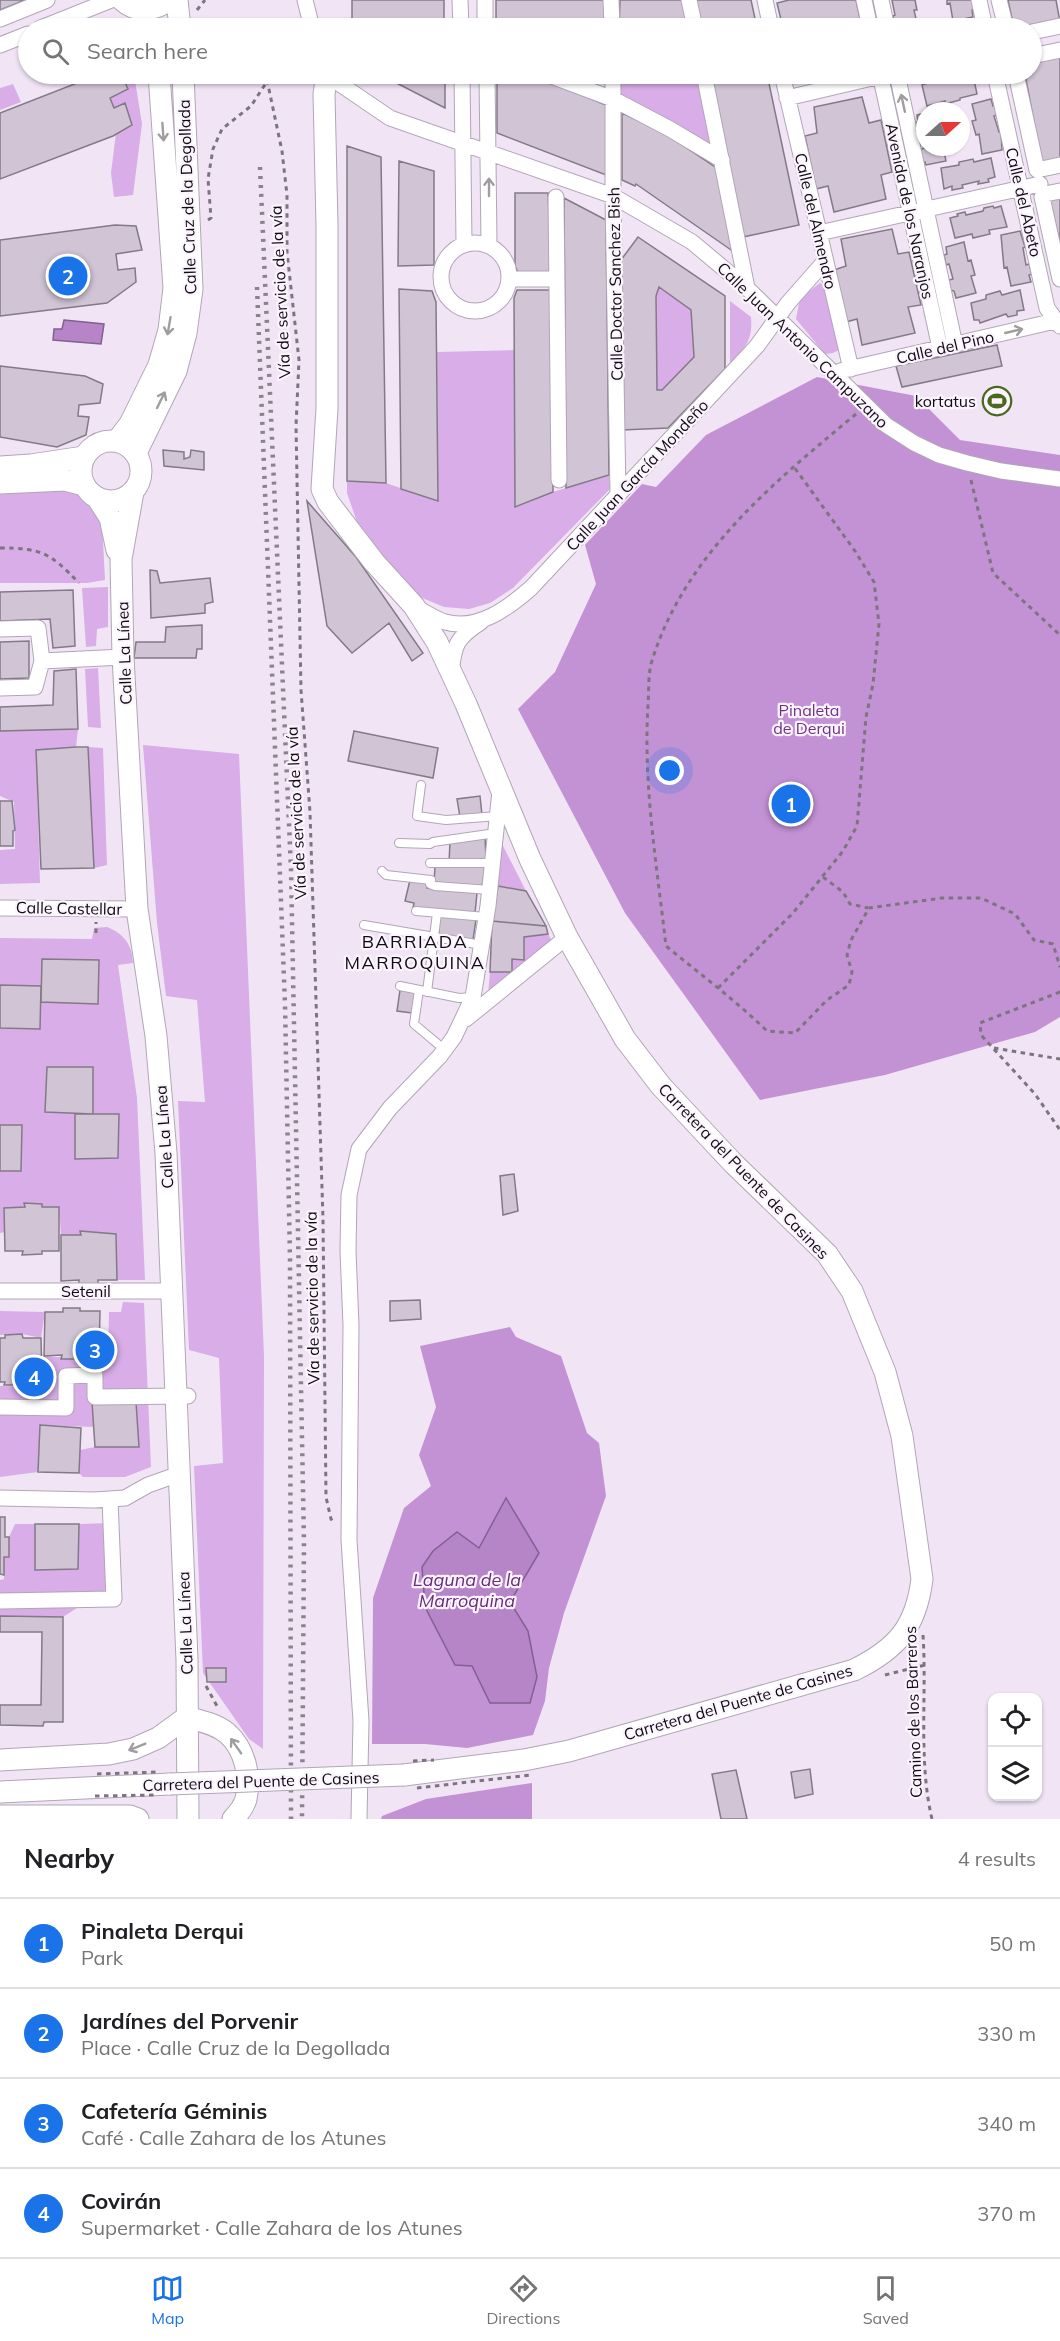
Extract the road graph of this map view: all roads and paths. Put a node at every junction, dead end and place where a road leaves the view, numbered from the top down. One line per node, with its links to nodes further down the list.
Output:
1 (47, 0): 30 (street)
2 (111, 0): 16 (street)
3 (122, 0): 17 (street)
4 (169, 0): 18 (street)
5 (177, 0): 19 (street)
6 (305, 0): 20 (street)
7 (460, 0): 21 (street)
8 (485, 0): 22 (street)
9 (611, 0): 23 (street)
10 (689, 0): 24 (street)
11 (765, 0): 25 (street)
12 (864, 0): 26 (street)
13 (881, 0): 27 (street)
14 (979, 0): 28 (street)
15 (999, 0): 29 (street)
16 (66, 18)
17 (147, 18)
18 (149, 18)
19 (179, 18)
20 (310, 18)
21 (461, 18)
22 (485, 18)
23 (612, 18)
24 (693, 18)
25 (769, 18)
26 (868, 18)
27 (885, 18)
28 (983, 18)
29 (1004, 18)
30 (0, 19)
31 (1060, 26): 32 (street)
32 (1042, 30)
33 (18, 38): 34 (street)
34 (0, 45)
35 (1060, 50): 36 (street)
36 (1042, 54)
37 (160, 84): 81 (street, Calle Cruz de la Degollada, one-way to 81)
38 (183, 84): 66 (street, Calle Cruz de la Degollada)
39 (265, 84): 66 (path)
40 (268, 84): 146 (path, Vía de servicio de la vía)
41 (326, 84): 96 (street, Calle Juan García Mondeño)
42 (340, 84): 56 (street, Calle Juan Antonio Campuzano)
43 (462, 84): 56 (street)
44 (487, 84): 57 (street)
45 (573, 84): 55 (street)
46 (613, 84): 55 (street, Calle Doctor Sanchez Bish)
47 (706, 84): 58 (street)
48 (784, 84): 54 (street, Calle del Almendro)
49 (844, 84): 54 (street)
50 (886, 84): 65 (street, Avenida de los Naranjos)
51 (898, 84): 65 (street, Avenida de los Naranjos, one-way to 51)
52 (997, 84): 61 (street, Calle del Abeto)
53 (1018, 84): 60 (street)
54 (787, 98): 67 (street, Calle del Almendro)
55 (613, 99): 58 (street); 63 (street, Calle Doctor Sanchez Bish)
56 (465, 144): 57 (street, Calle Juan Antonio Campuzano); 68 (street)
57 (489, 153): 63 (street, Calle Juan Antonio Campuzano); 69 (street, one-way to 57)
58 (722, 160): 74 (street)
59 (1060, 165): 60 (street)
60 (1040, 184): 61 (street); 62 (street); 73 (street)
61 (1021, 189): 65 (street); 76 (street, Calle del Abeto)
62 (1060, 191)
63 (613, 196): 74 (street, Calle Juan Antonio Campuzano); 92 (street, Calle Doctor Sanchez Bish)
64 (556, 197): 72 (street)
65 (917, 211): 67 (street); 77 (street, Avenida de los Naranjos)
66 (190, 231): 82 (street, Calle Cruz de la Degollada, one-way to 66)
67 (819, 233): 70 (street, Calle del Almendro)
68 (464, 244): 69 (street); 71 (street)
69 (489, 245): 71 (street)
70 (825, 261): 75 (street, Calle Juan García Mondeño); 78 (street, Calle del Almendro)
71 (509, 279): 72 (street)
72 (556, 279): 88 (street)
73 (1060, 279)
74 (747, 288): 75 (street, Calle Juan Antonio Campuzano)
75 (777, 317): 79 (street, Calle Juan Antonio Campuzano); 92 (street, Calle Juan García Mondeño)
76 (1058, 324): 77 (street, Calle del Pino, one-way to 76)
77 (948, 346): 78 (street, Calle del Pino)
78 (851, 369): 79 (street, Calle del Pino)
79 (835, 372): 84 (street, Calle Juan Antonio Campuzano)
80 (858, 413): 86 (path)
81 (117, 441): 82 (street); 83 (street)
82 (136, 453): 91 (street)
83 (84, 457): 85 (street); 90 (street)
84 (967, 463): 87 (street, Calle Juan Antonio Campuzano); 100 (path)
85 (0, 467)
86 (794, 467): 116 (path); 130 (path)
87 (1060, 479)
88 (559, 480)
89 (0, 483): 90 (street)
90 (91, 492): 91 (street); 94 (street, Calle La Línea)
91 (133, 492): 94 (street, Calle La Línea)
92 (618, 495): 97 (street, Calle Juan García Mondeño)
93 (0, 548): 95 (path)
94 (120, 559): 103 (street, Calle La Línea)
95 (79, 583)
96 (414, 606): 98 (street, Calle Juan García Mondeño); 102 (street, Calle Juan García Mondeño)
97 (484, 620): 98 (street, Calle Juan García Mondeño); 101 (street)
98 (445, 622): 102 (street)
99 (0, 629): 104 (street)
100 (1060, 635)
101 (461, 639): 102 (street); 105 (street)
102 (436, 642): 105 (street, Calle Juan García Mondeño)
103 (123, 657): 104 (street); 120 (street, Calle La Línea)
104 (42, 660): 106 (street)
105 (451, 676): 107 (street, Calle Juan García Mondeño)
106 (0, 688)
107 (466, 704): 109 (street, Carretera del Puente de Casines)
108 (421, 785): 110 (lane)
109 (501, 786): 110 (street); 126 (street, Carretera del Puente de Casines)
110 (498, 816): 111 (street)
111 (496, 833): 112 (lane); 114 (street)
112 (399, 843)
113 (430, 863): 114 (lane)
114 (493, 863): 117 (street)
115 (382, 871): 117 (lane)
116 (822, 876): 119 (path); 130 (path)
117 (490, 890): 123 (street)
118 (0, 908): 120 (street, Calle Castellar)
119 (869, 908): 128 (path); 130 (path)
120 (137, 909): 140 (street, Calle La Línea)
121 (416, 911): 122 (lane)
122 (436, 913): 123 (lane); 125 (lane)
123 (486, 917): 127 (street)
124 (364, 926): 125 (lane)
125 (435, 937): 127 (lane); 131 (lane)
126 (567, 937): 134 (street); 151 (street, Carretera del Puente de Casines, bridge)
127 (482, 945): 133 (street)
128 (1060, 967)
129 (400, 986): 131 (lane)
130 (718, 988)
131 (423, 991): 133 (lane); 136 (lane)
132 (1060, 992): 135 (path)
133 (473, 996): 134 (street)
134 (463, 1021): 136 (street)
135 (992, 1048): 137 (path); 138 (path)
136 (445, 1050): 146 (street)
137 (1060, 1059)
138 (1060, 1130)
139 (0, 1291): 140 (street, Setenil)
140 (172, 1291): 141 (street, Calle La Línea)
141 (182, 1396): 142 (street); 143 (street, Calle La Línea)
142 (0, 1407)
143 (179, 1474): 145 (street); 149 (street, Calle La Línea)
144 (0, 1498): 145 (street)
145 (110, 1499): 147 (street)
146 (349, 1540): 156 (street)
147 (0, 1601)
148 (923, 1634): 157 (path, Camino de los Barreros)
149 (187, 1717): 150 (street, one-way to 150); 154 (street, Calle La Línea); 155 (street, one-way to 149)
150 (0, 1760)
151 (0, 1792)
152 (0, 1816): 153 (street)
153 (138, 1819)
154 (188, 1819)
155 (233, 1819)
156 (359, 1819)
157 (932, 1819)

